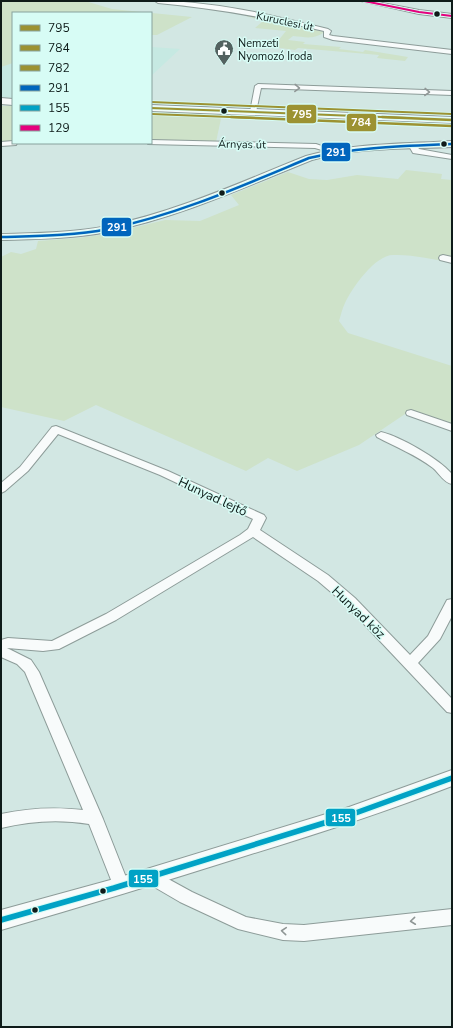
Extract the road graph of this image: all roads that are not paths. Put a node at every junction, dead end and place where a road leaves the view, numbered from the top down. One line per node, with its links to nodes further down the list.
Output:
1 (158, 1): 5 (street, Kuruclesi út)
2 (364, 1): 3 (street)
3 (452, 16)
4 (449, 45): 5 (street)
5 (429, 49): 6 (street, Kuruclesi út)
6 (452, 52)
7 (452, 93): 11 (street, one-way to 7)
8 (1, 101): 9 (main road)
9 (12, 102)
10 (152, 108): 11 (main road)
11 (253, 112): 12 (main road)
12 (452, 120)
13 (152, 142): 18 (street, Árnyas út)
14 (12, 143): 15 (street)
15 (1, 144)
16 (452, 144): 17 (street)
17 (413, 146): 18 (street); 19 (street)
18 (332, 151): 20 (street)
19 (452, 157)
20 (1, 237)
21 (411, 413): 22 (street)
22 (452, 428)
23 (381, 435): 24 (street)
24 (452, 480)
25 (1, 490): 26 (street, Hunyad lejtő)
26 (253, 531): 28 (street, Hunyad lejtő); 30 (street, Hunyad köz)
27 (452, 602): 30 (street)
28 (1, 645)
29 (1, 651): 33 (street)
30 (410, 664): 31 (street, Hunyad köz)
31 (452, 708)
32 (452, 778): 35 (street)
33 (95, 819): 34 (street); 36 (street)
34 (1, 821)
35 (150, 876): 36 (street); 37 (street, one-way to 35)
36 (121, 885): 38 (street)
37 (452, 917)
38 (1, 920)

